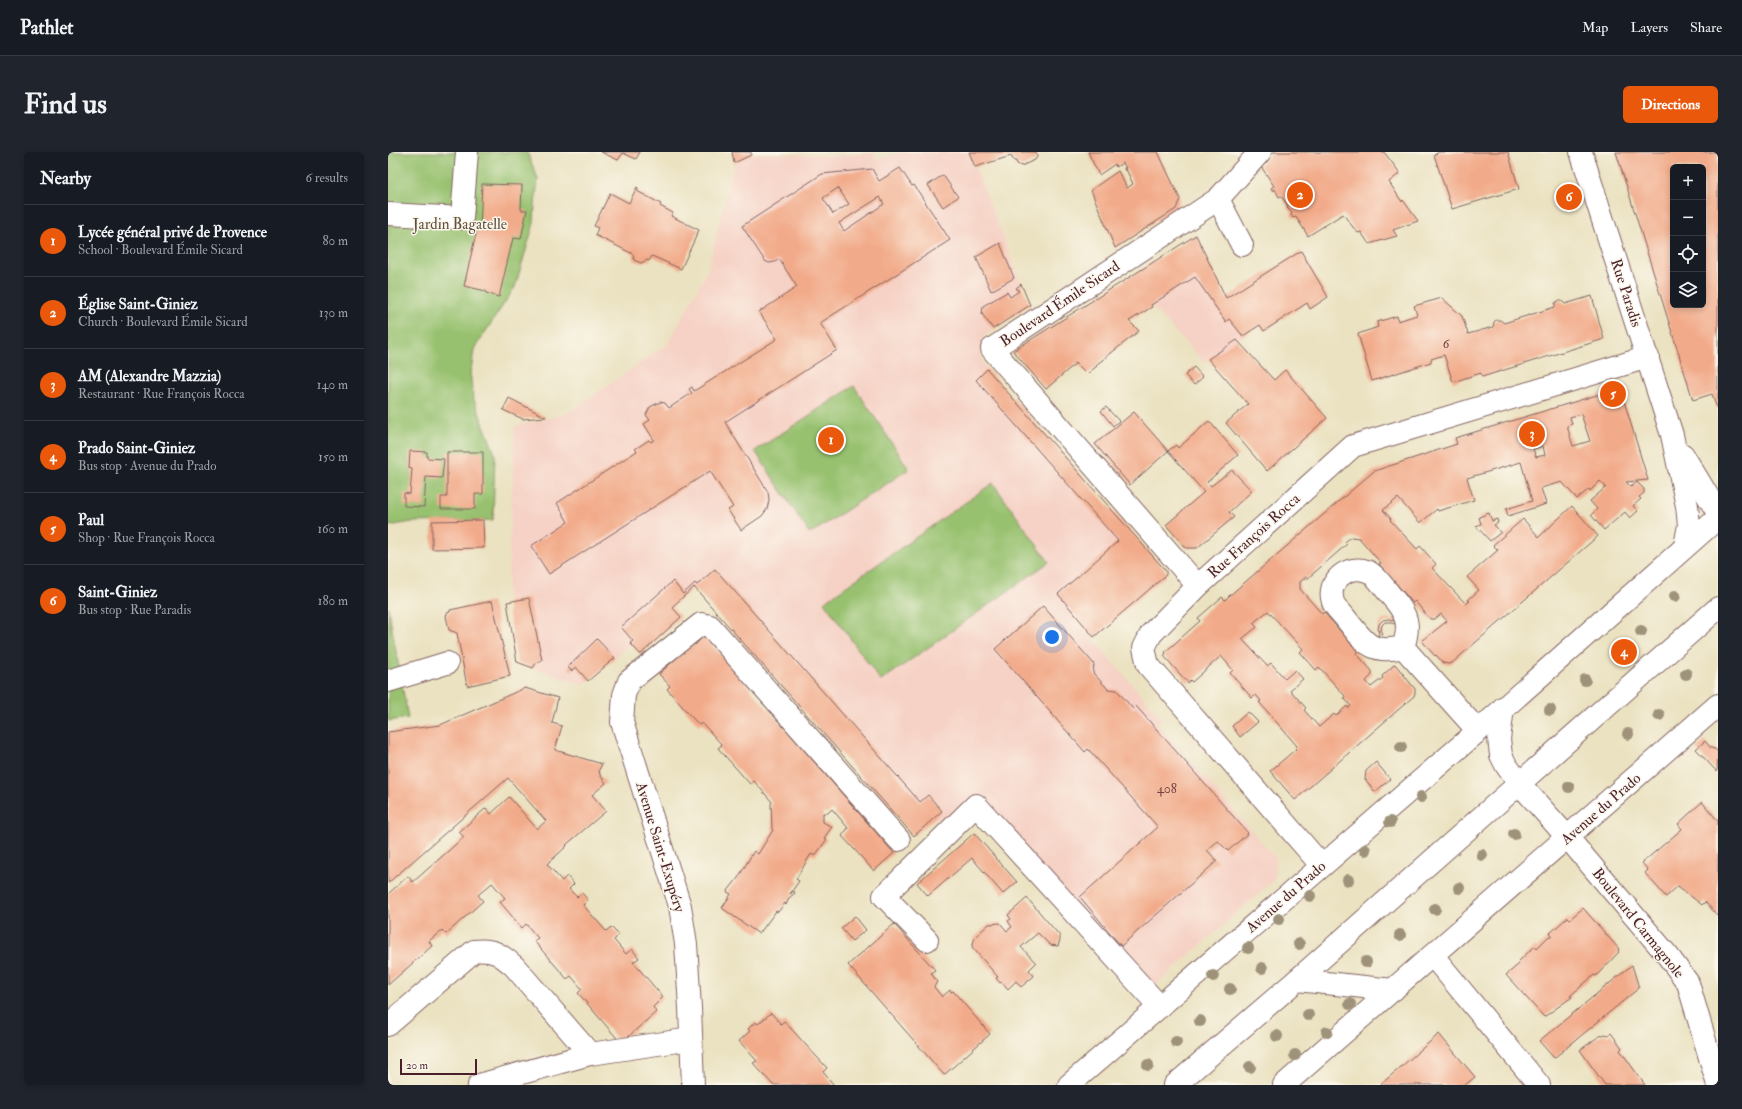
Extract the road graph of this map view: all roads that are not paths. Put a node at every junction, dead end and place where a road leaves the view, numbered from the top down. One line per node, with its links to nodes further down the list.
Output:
1 (467, 152): 5 (street)
2 (1260, 152): 4 (street, Boulevard Émile Sicard)
3 (1581, 152): 7 (street, Rue Paradis)
4 (1218, 199): 6 (street); 12 (street, Boulevard Émile Sicard)
5 (388, 214)
6 (1242, 244)
7 (1648, 357): 8 (street, Rue Paradis); 12 (street, Rue François Rocca)
8 (1672, 434): 9 (street, Rue Paradis); 11 (street, Rue Paradis)
9 (1718, 513)
10 (1718, 518): 11 (street, Avenue du Prado)
11 (1686, 546): 18 (street, Avenue du Prado)
12 (1198, 586): 23 (street, Rue François Rocca)
13 (1718, 608): 20 (street)
14 (1403, 647): 19 (street)
15 (447, 663): 16 (street)
16 (388, 681)
17 (1718, 706): 21 (street, Avenue du Prado)
18 (1503, 708): 19 (street, Avenue du Prado); 20 (street)
19 (1478, 731): 23 (street, Avenue du Prado)
20 (1518, 783): 21 (street, Boulevard Carmagnole); 26 (street)
21 (1568, 838): 25 (street, Avenue du Prado); 38 (street, Boulevard Carmagnole)
22 (899, 840): 30 (street, Avenue Saint-Exupéry)
23 (1322, 866): 28 (street, Avenue du Prado)
24 (927, 940): 28 (street)
25 (1433, 956): 27 (street, Avenue du Prado); 37 (street)
26 (1297, 980): 27 (street); 35 (street)
27 (1394, 990): 36 (street, Avenue du Prado)
28 (1160, 1006): 34 (street, Avenue du Prado)
29 (388, 1026): 31 (street)
30 (691, 1040): 31 (street); 33 (street, Avenue Saint-Exupéry)
31 (590, 1054): 32 (street)
32 (479, 1085)
33 (692, 1085)
34 (1069, 1085)
35 (1175, 1085)
36 (1284, 1085)
37 (1539, 1085)
38 (1718, 1085)

